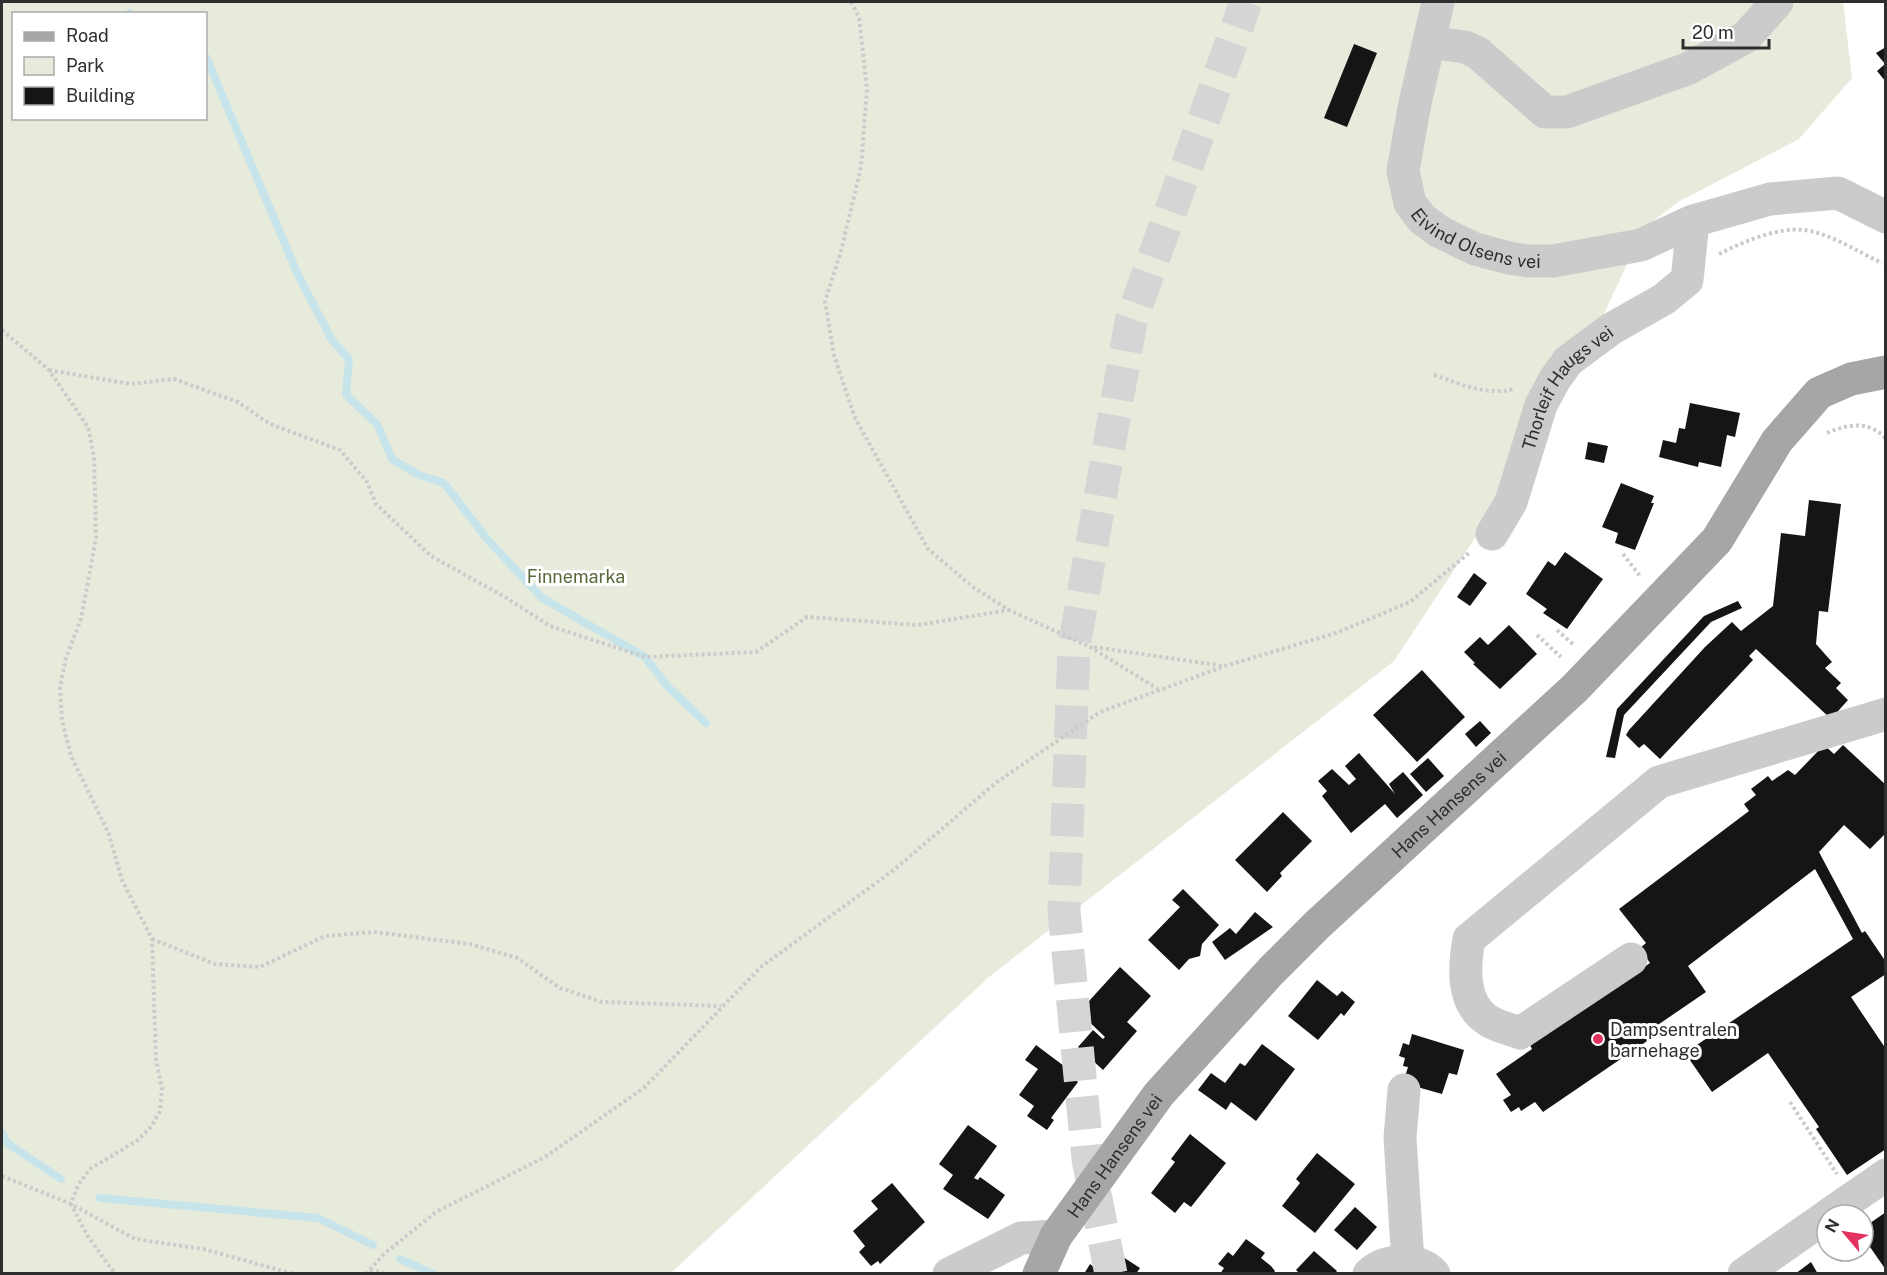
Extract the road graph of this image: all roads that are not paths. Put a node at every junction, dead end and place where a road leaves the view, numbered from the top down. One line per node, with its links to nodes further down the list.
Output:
1 (1438, 2): 3 (street, Eivind Olsens vei)
2 (1777, 2): 3 (street)
3 (1430, 42): 5 (street, Eivind Olsens vei)
4 (1886, 218): 5 (street, Eivind Olsens vei)
5 (1693, 221): 7 (street, Thorleif Haugs vei)
6 (1886, 372): 14 (main road, Hans Hansens vei)
7 (1492, 534)
8 (1886, 714): 9 (street)
9 (1631, 958)
10 (1404, 1090): 15 (street)
11 (1886, 1176): 12 (street)
12 (1846, 1203)
13 (1815, 1224): 19 (street)
14 (1056, 1236): 16 (street); 17 (main road, Hans Hansens vei)
15 (1421, 1268): 18 (street)
16 (949, 1274)
17 (1039, 1274)
18 (1369, 1274)
19 (1743, 1274)

